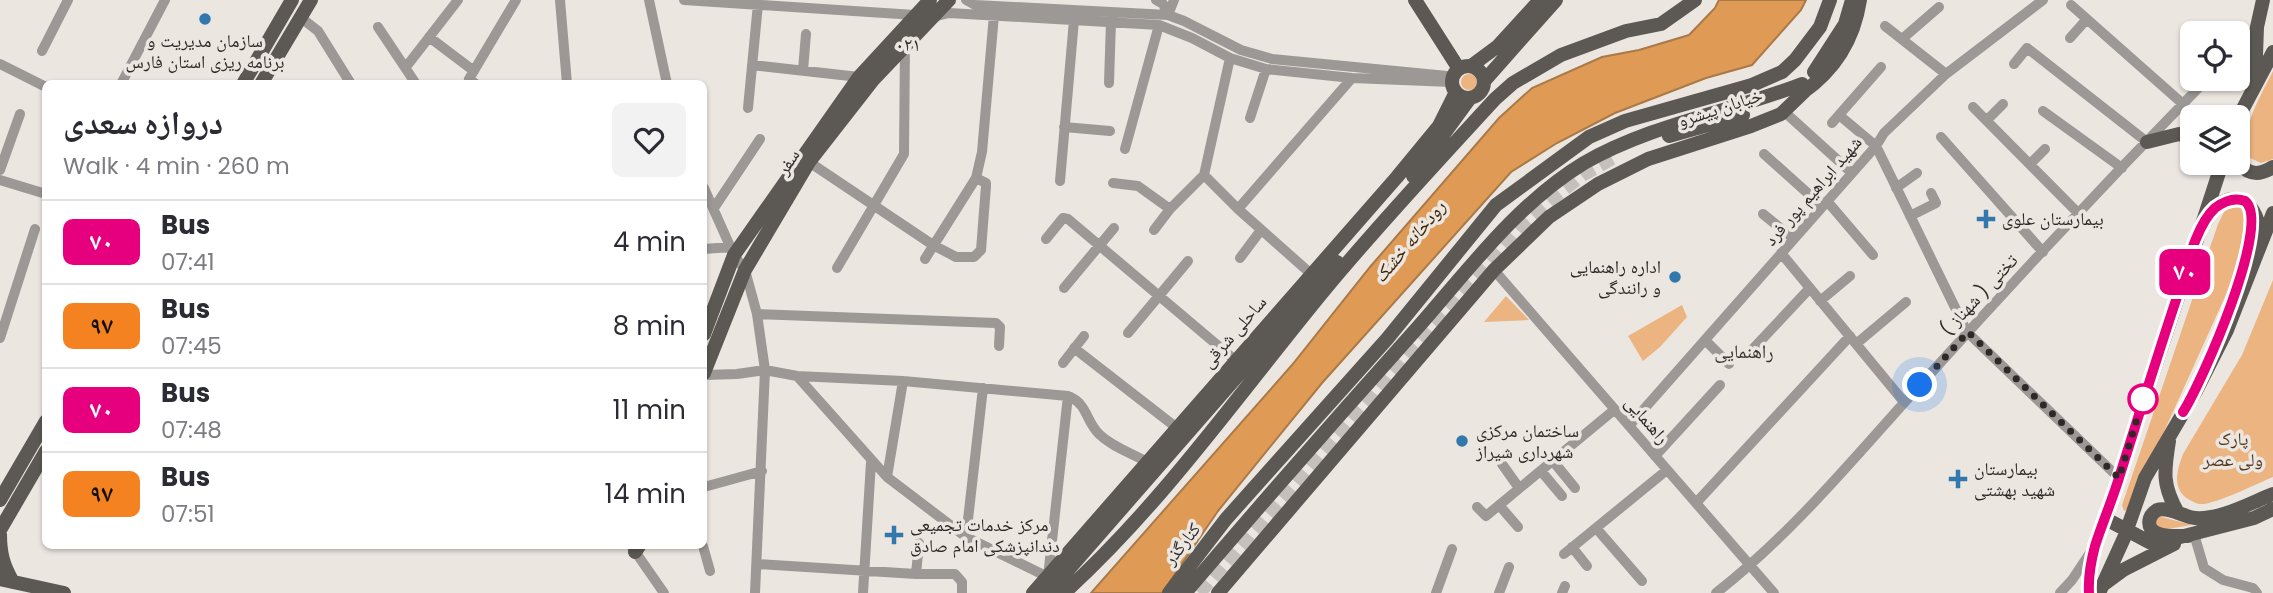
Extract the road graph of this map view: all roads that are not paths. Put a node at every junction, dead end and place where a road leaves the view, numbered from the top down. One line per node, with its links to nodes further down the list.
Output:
1 (68, 0): 47 (street)
2 (165, 0): 62 (street)
3 (292, 0): 63 (main road)
4 (310, 0): 33 (main road)
5 (458, 0): 43 (street)
6 (560, 0): 68 (street)
7 (649, 0): 69 (street)
8 (684, 0): 25 (street)
9 (930, 0): 29 (main road, سفر)
10 (949, 0): 32 (main road, سفر)
11 (966, 0): 28 (street)
12 (1111, 0): 28 (street)
13 (1156, 0): 31 (street)
14 (1174, 0): 31 (street)
15 (1415, 0): 60 (main road)
16 (1540, 0): 60 (main road, ساحلی شرقی)
17 (1556, 0): 70 (main road)
18 (1695, 0): 241 (main road)
19 (1830, 0): 210 (main road)
20 (1852, 0): 74 (main road, خیابان پیشرو)
21 (1860, 0): 74 (main road, خیابان پیشرو)
22 (2043, 0): 58 (street, شهید ابراهیم پور فرد)
23 (512, 2): 57 (street)
24 (2262, 3): 40 (main road)
25 (758, 4): 29 (street); 52 (street)
26 (2071, 5): 35 (street)
27 (1939, 7): 45 (street)
28 (1098, 12): 31 (street)
29 (915, 15): 59 (main road, سفر)
30 (994, 15): 32 (street); 34 (street); 111 (street)
31 (1168, 15): 60 (street)
32 (933, 17): 46 (main road, سفر)
33 (300, 18): 64 (main road); 65 (street)
34 (1074, 20): 36 (street); 87 (street)
35 (2085, 20): 44 (street); 78 (street)
36 (1111, 21): 37 (street); 71 (street)
37 (1159, 24): 49 (street); 94 (street)
38 (1885, 26): 45 (street)
39 (378, 27): 53 (street)
40 (2257, 27): 42 (street); 72 (main road)
41 (807, 34): 55 (street)
42 (2250, 34)
43 (429, 37): 53 (street); 57 (street)
44 (2070, 38)
45 (1902, 39): 58 (street)
46 (905, 43): 98 (main road, سفر); 122 (street)
47 (43, 51)
48 (2273, 52): 72 (main road)
49 (1230, 58): 56 (street); 108 (street)
50 (0, 64): 73 (street)
51 (2014, 64): 92 (street)
52 (752, 65): 55 (street); 81 (street)
53 (406, 67): 66 (street)
54 (1881, 67): 93 (street)
55 (803, 69): 59 (street)
56 (1266, 69): 61 (street); 85 (street)
57 (474, 71): 67 (street)
58 (1946, 74): 93 (street, شهید ابراهیم پور فرد)
59 (859, 77): 140 (main road, سفر)
60 (1458, 77): 61 (street); 70 (main road); 76 (main road); 151 (main road, ساحلی شرقی)
61 (1352, 78): 125 (street)
62 (123, 80)
63 (245, 80)
64 (263, 80)
65 (349, 80)
66 (414, 80)
67 (470, 80)
68 (567, 80)
69 (666, 80)
70 (1485, 80): 76 (main road, ساحلی شرقی)
71 (1109, 83)
72 (2255, 83): 79 (main road)
73 (42, 85)
74 (1805, 87): 97 (main road); 101 (main road, خیابان پیشرو); 101 (main road)
75 (2195, 91): 78 (street, تختی ( شهناز ))
76 (1469, 98): 179 (main road, ساحلی شرقی)
77 (2003, 104): 86 (street)
78 (2183, 104): 92 (street, تختی ( شهناز ))
79 (2244, 105)
80 (1973, 107): 86 (street)
81 (748, 108)
82 (2043, 111): 103 (street)
83 (20, 114): 104 (street)
84 (1789, 116): 105 (street)
85 (1250, 118)
86 (1987, 120): 100 (street)
87 (1064, 127): 88 (street); 113 (street)
88 (1110, 131)
89 (2180, 134): 92 (main road)
90 (1941, 137): 141 (street)
91 (760, 139): 123 (street)
92 (2147, 142): 103 (street, تختی ( شهناز ))
93 (1875, 146): 105 (street, شهید ابراهیم پور فرد); 116 (street)
94 (1125, 149)
95 (2045, 149): 100 (street)
96 (1764, 154): 121 (street)
97 (1601, 155): 99 (main road); 101 (main road)
98 (809, 162): 122 (street); 149 (main road, سفر)
99 (1587, 162): 115 (main road); 172 (main road)
100 (2030, 164): 127 (street)
101 (1617, 166): 115 (main road)
102 (2273, 167): 107 (main road)
103 (2122, 168): 127 (street, تختی ( شهناز ))
104 (0, 170)
105 (1852, 173): 121 (street, شهید ابراهیم پور فرد)
106 (1917, 173): 116 (street)
107 (2250, 173)
108 (1203, 175): 124 (street); 125 (street)
109 (2212, 175): 117 (main road)
110 (2218, 175): 117 (main road)
111 (976, 178): 137 (street); 137 (street)
112 (0, 180): 118 (street)
113 (1060, 181)
114 (1113, 183): 124 (street)
115 (1598, 184): 150 (main road)
116 (1896, 188): 129 (street)
117 (2214, 188): 136 (main road)
118 (42, 193)
119 (1931, 193): 129 (street)
120 (707, 195): 123 (street)
121 (1825, 204): 135 (street, شهید ابراهیم پور فرد); 143 (street)
122 (874, 206): 137 (street); 148 (street)
123 (714, 208): 140 (street)
124 (1170, 209): 132 (street)
125 (1238, 209): 133 (street)
126 (1763, 214): 135 (street)
127 (2079, 214): 141 (street, تختی ( شهناز ))
128 (2273, 214): 147 (main road)
129 (1910, 216): 160 (street)
130 (1114, 228): 138 (street)
131 (35, 229): 163 (street)
132 (1154, 230)
133 (1261, 230): 144 (street); 151 (street)
134 (1046, 239): 138 (street)
135 (1794, 239): 142 (street, شهید ابراهیم پور فرد)
136 (2195, 244): 147 (main road); 198 (main road)
137 (933, 245): 145 (street)
138 (1099, 246): 153 (street); 155 (street)
139 (707, 249): 140 (street)
140 (733, 251): 149 (street); 159 (main road, سفر)
141 (2043, 252): 160 (street, تختی ( شهناز ))
142 (1781, 254): 154 (street); 164 (street, شهید ابراهیم پور فرد)
143 (1873, 255)
144 (1240, 258)
145 (925, 259)
146 (1188, 261): 155 (street)
147 (2252, 265): 187 (main road)
148 (837, 268)
149 (744, 270): 158 (street); 173 (main road, سفر)
150 (1494, 270): 183 (street, راهنمایی); 244 (main road)
151 (1310, 273): 169 (main road, ساحلی شرقی)
152 (1850, 276): 156 (street)
153 (1064, 288)
154 (1810, 288): 156 (street); 168 (street)
155 (1159, 296): 161 (street); 169 (street)
156 (1820, 300): 165 (street)
157 (1906, 302): 165 (street)
158 (757, 314): 166 (street); 174 (street)
159 (707, 325)
160 (1968, 332): 182 (street, تختی ( شهناز )); 198 (street)
161 (1128, 333)
162 (1084, 336): 167 (street)
163 (0, 338)
164 (1705, 340): 171 (street); 184 (street, شهید ابراهیم پور فرد)
165 (1853, 340): 182 (street); 205 (street)
166 (999, 346)
167 (1074, 348): 170 (street); 186 (street)
168 (1751, 351)
169 (1235, 360): 186 (main road, ساحلی شرقی)
170 (1063, 363)
171 (1729, 364)
172 (1384, 365): 210 (main road); 243 (main road)
173 (707, 366)
174 (765, 370): 175 (street); 176 (street); 195 (street)
175 (707, 374)
176 (797, 376): 177 (street); 191 (street)
177 (903, 381): 180 (street); 197 (street)
178 (1720, 385): 188 (street)
179 (1227, 386): 240 (main road, ساحلی شرقی); 241 (main road)
180 (983, 388): 181 (street); 217 (street)
181 (1068, 396): 192 (street); 230 (street)
182 (1904, 402): 225 (street, تختی ( شهناز ))
183 (1614, 410): 184 (street, راهنمایی); 190 (street)
184 (1629, 426): 188 (street, راهنمایی)
185 (42, 428): 204 (main road)
186 (1177, 428): 192 (main road, ساحلی شرقی)
187 (2170, 432): 209 (main road); 214 (main road)
188 (1655, 456): 194 (street, راهنمایی)
189 (42, 458): 215 (main road)
190 (1553, 461): 196 (street); 201 (street)
191 (871, 462): 197 (street); 228 (street)
192 (1147, 462): 230 (main road, ساحلی شرقی)
193 (1502, 464): 200 (street)
194 (1667, 470): 205 (street, راهنمایی); 213 (street)
195 (762, 471): 199 (street); 223 (street)
196 (1541, 471): 200 (street); 203 (street)
197 (887, 477): 217 (street)
198 (2119, 478): 211 (main road)
199 (707, 486)
200 (1519, 488): 206 (street)
201 (1575, 488)
202 (2273, 494): 209 (main road)
203 (1562, 495)
204 (0, 500)
205 (1696, 503): 225 (street, راهنمایی)
206 (1499, 505): 207 (street); 212 (street)
207 (1477, 507)
208 (2273, 509): 216 (main road)
209 (2178, 513): 216 (main road)
210 (1226, 519): 242 (main road, کنارگذر)
211 (2106, 519): 214 (main road); 219 (main road)
212 (1518, 527)
213 (1596, 528): 224 (street); 232 (street)
214 (2128, 528): 216 (main road); 233 (main road)
215 (0, 532): 231 (main road)
216 (2191, 535): 233 (main road); 251 (street)
217 (966, 537): 230 (street)
218 (919, 543): 229 (street)
219 (2096, 544): 249 (street); 250 (main road)
220 (636, 549): 235 (street)
221 (704, 549): 227 (street)
222 (1452, 549): 245 (street)
223 (757, 564): 228 (street); 236 (street)
224 (1587, 566)
225 (1751, 566): 247 (street, تختی ( شهناز )); 248 (street, راهنمایی)
226 (1509, 567): 246 (street)
227 (710, 570)
228 (864, 571): 229 (street); 237 (street)
229 (916, 574): 238 (street)
230 (1048, 577): 239 (main road, ساحلی شرقی)
231 (7, 580): 234 (main road)
232 (1642, 581)
233 (2101, 589)
234 (64, 593)
235 (664, 593)
236 (755, 593)
237 (863, 593)
238 (962, 593)
239 (1033, 593)
240 (1048, 593)
241 (1064, 593)
242 (1170, 593)
243 (1185, 593)
244 (1218, 593)
245 (1436, 593)
246 (1499, 593)
247 (1716, 593)
248 (1774, 593)
249 (2060, 593)
250 (2089, 593)
251 (2257, 593)

